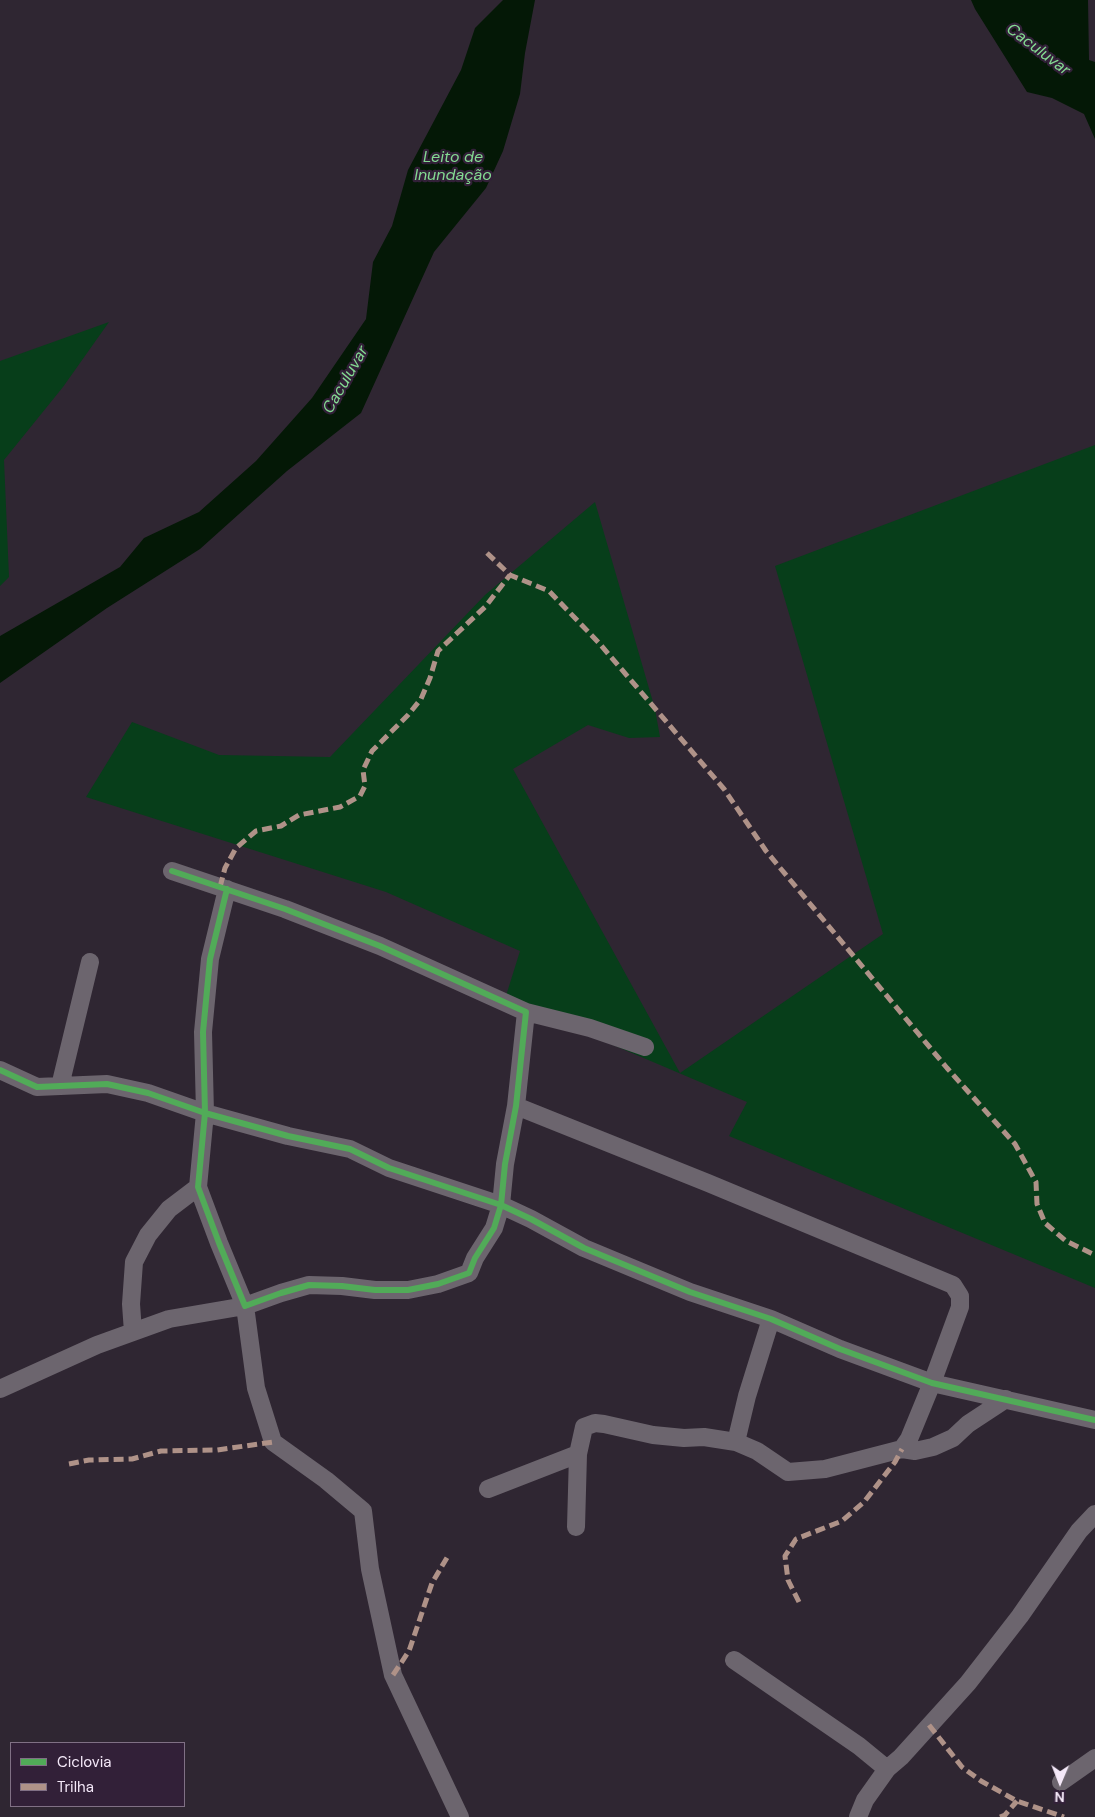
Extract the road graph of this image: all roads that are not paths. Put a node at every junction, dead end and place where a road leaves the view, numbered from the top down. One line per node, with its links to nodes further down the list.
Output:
1 (172, 871): 2 (street)
2 (227, 889): 4 (street); 9 (street)
3 (90, 962): 7 (street)
4 (526, 1012): 5 (street); 8 (street)
5 (645, 1047)
6 (0, 1070): 7 (street)
7 (60, 1086): 9 (street)
8 (516, 1106): 11 (street); 15 (street)
9 (204, 1113): 10 (street); 11 (street)
10 (198, 1187): 12 (street); 14 (street)
11 (501, 1205): 12 (street); 13 (street)
12 (245, 1306): 14 (street); 29 (street)
13 (771, 1319): 15 (street); 19 (street)
14 (133, 1332): 16 (street)
15 (932, 1383): 17 (street); 20 (street)
16 (0, 1389)
17 (1006, 1399): 18 (street); 20 (street)
18 (1095, 1420)
19 (736, 1442): 20 (street); 21 (street)
20 (902, 1449)
21 (578, 1454): 22 (street); 24 (street)
22 (488, 1489)
23 (1095, 1514): 27 (street)
24 (576, 1527)
25 (734, 1660): 27 (street)
26 (1095, 1758): 28 (street)
27 (887, 1769): 30 (street)
28 (1061, 1782)
29 (460, 1817)
30 (858, 1817)

